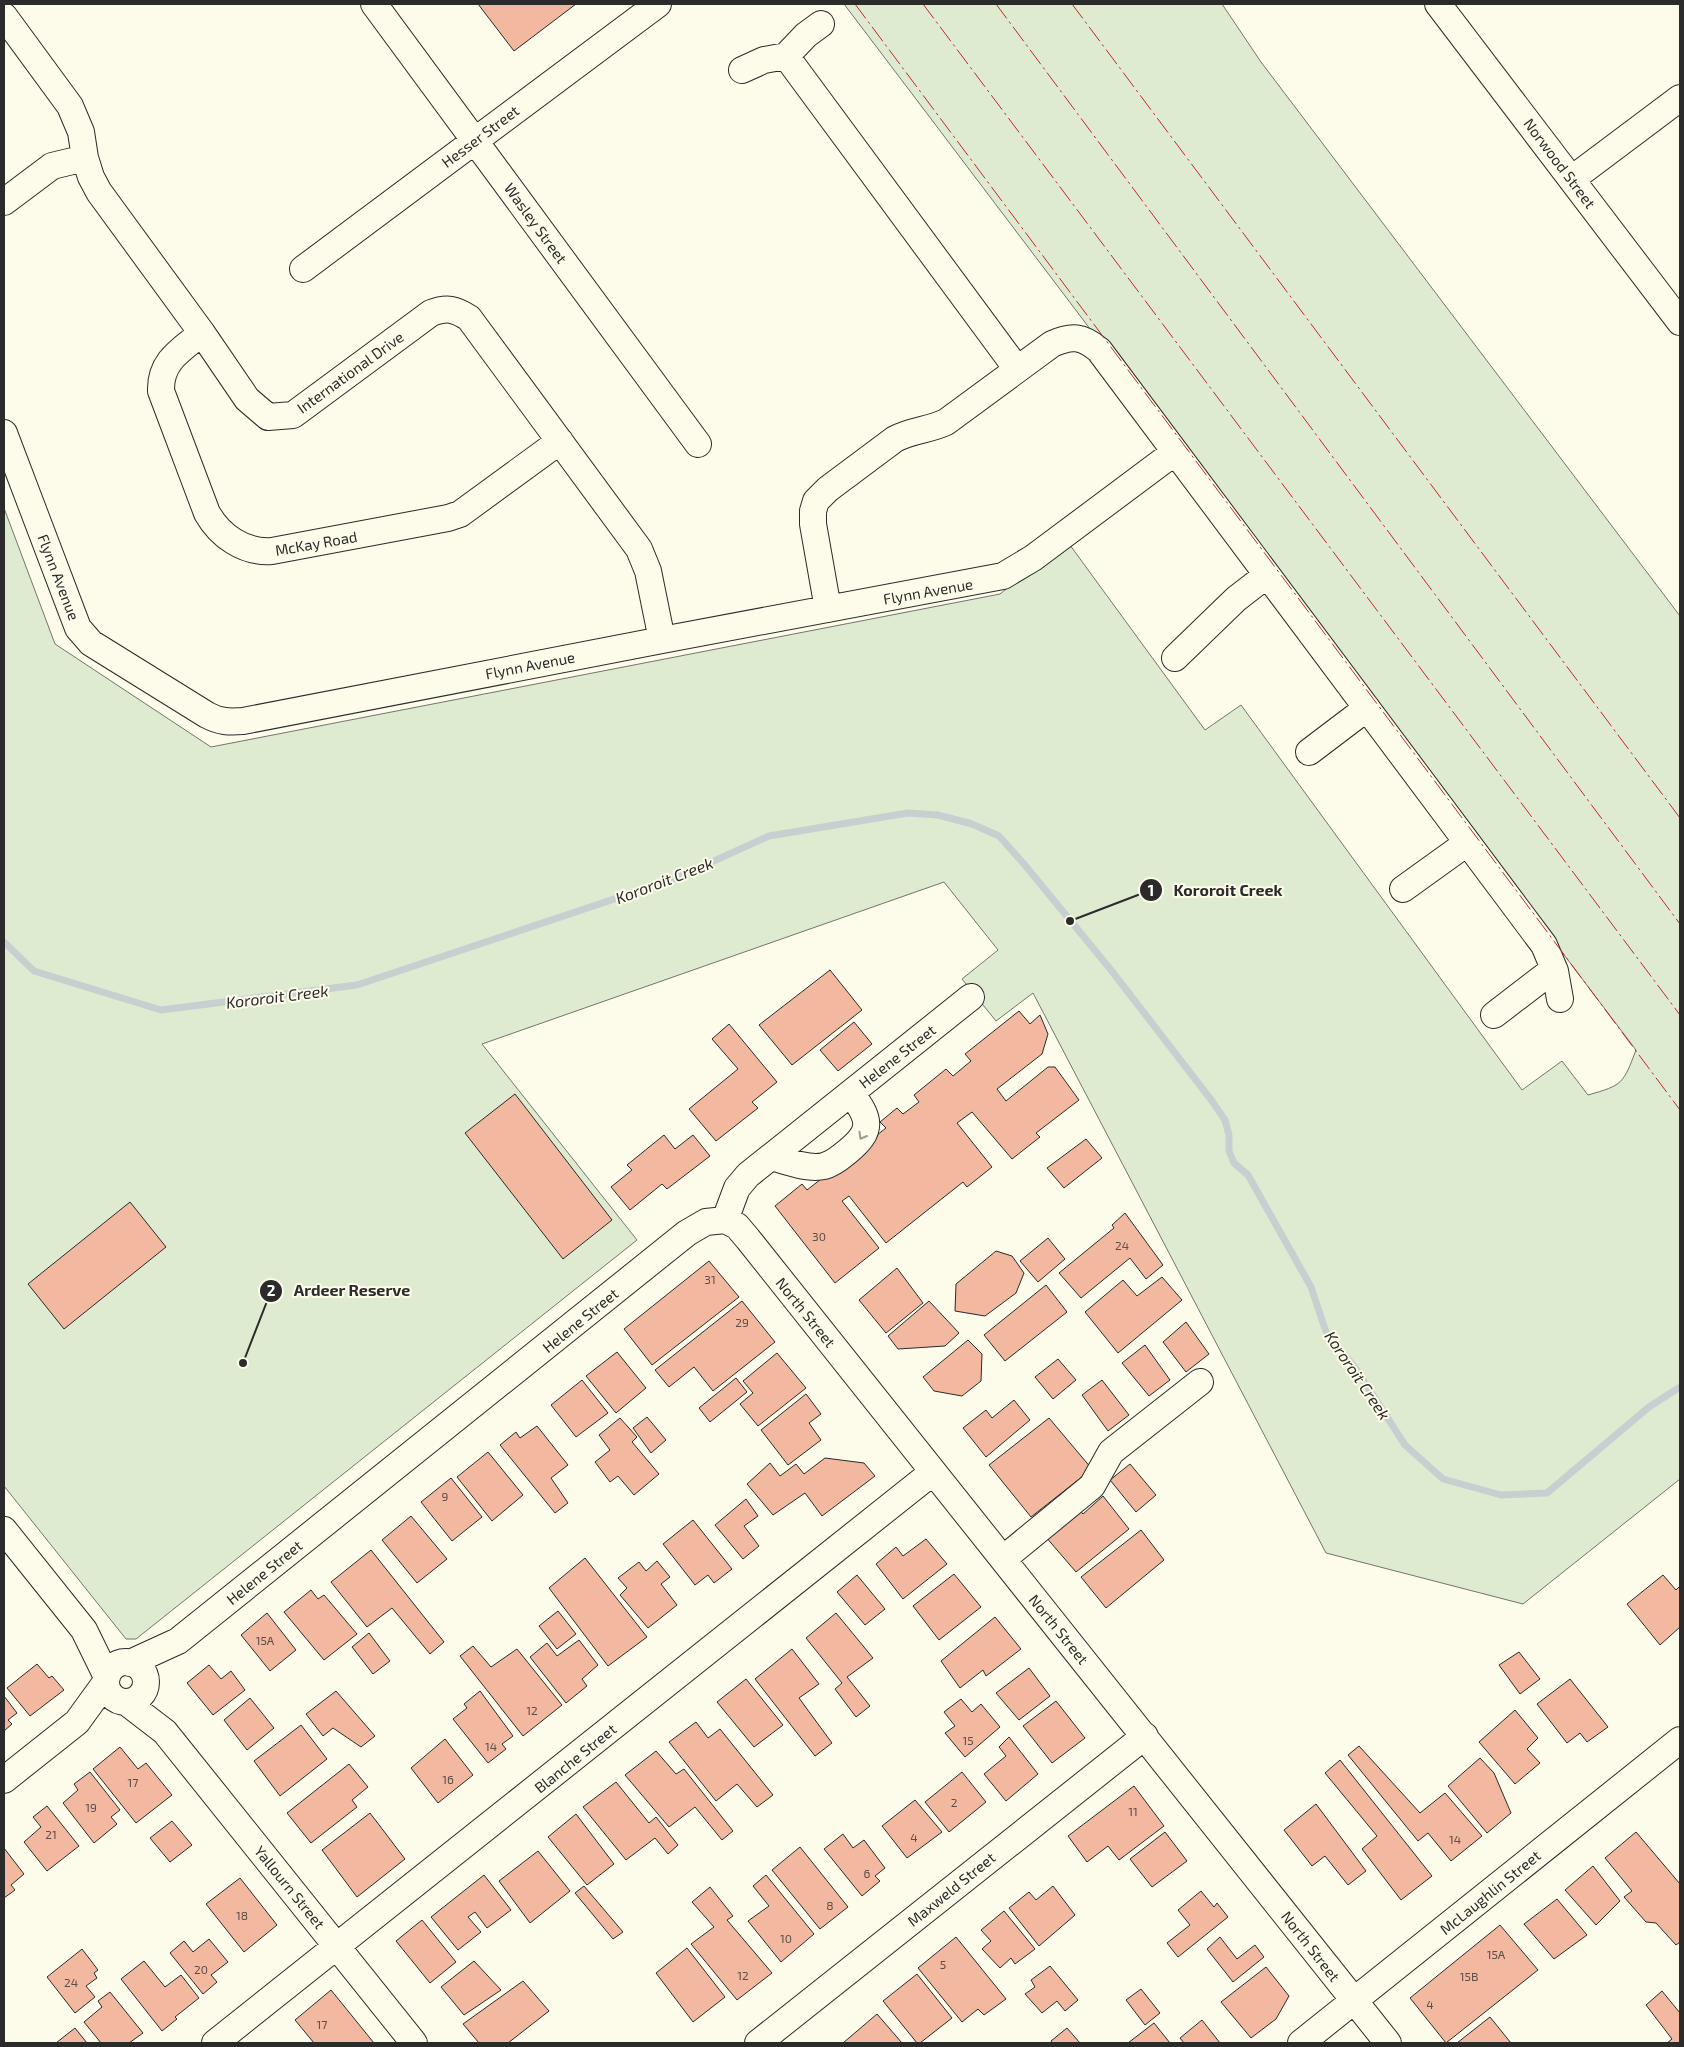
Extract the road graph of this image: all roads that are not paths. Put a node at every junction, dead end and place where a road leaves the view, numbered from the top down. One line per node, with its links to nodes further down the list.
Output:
1 (374, 4): 9 (street, Wasley Street)
2 (658, 4): 9 (street, Hesser Street)
3 (1438, 4): 11 (street, Norwood Street)
4 (4, 16): 10 (street, International Drive)
5 (821, 24): 6 (street)
6 (786, 56): 7 (street); 16 (street)
7 (742, 70)
8 (1680, 98): 11 (street)
9 (475, 140): 13 (street, Hesser Street); 19 (street, Wasley Street)
10 (85, 158): 12 (street); 15 (street, International Drive)
11 (1572, 179): 14 (street, Norwood Street)
12 (4, 202)
13 (303, 268)
14 (1680, 322)
15 (202, 333): 18 (street, International Drive); 18 (street, McKay Road)
16 (1018, 369): 20 (street); 22 (street)
17 (4, 433): 23 (street, Flynn Avenue)
18 (560, 441): 23 (street, International Drive)
19 (698, 444)
20 (1175, 452): 21 (street); 22 (street, Flynn Avenue)
21 (1267, 575): 24 (street); 25 (street)
22 (828, 609): 23 (street, Flynn Avenue)
23 (662, 640)
24 (1175, 658)
25 (1367, 708): 26 (street); 27 (street)
26 (1308, 752)
27 (1467, 843): 28 (street); 29 (street)
28 (1403, 889)
29 (1554, 969): 31 (street); 32 (street)
30 (971, 997): 33 (street, Helene Street)
31 (1560, 1000)
32 (1494, 1015)
33 (851, 1093): 34 (street, Helene Street); 34 (street, one-way to 34)
34 (771, 1157): 35 (street, Helene Street)
35 (725, 1220): 37 (street, North Street); 40 (street, Helene Street)
36 (1200, 1382): 39 (street)
37 (933, 1472): 39 (street, North Street); 44 (street, Blanche Street)
38 (4, 1530): 40 (street, Yallourn Street)
39 (1003, 1559): 41 (street, North Street)
40 (126, 1682): 43 (street, Helene Street); 44 (street, Yallourn Street)
41 (1145, 1736): 45 (street, North Street); 48 (street, Maxweld Street)
42 (1680, 1740): 45 (street, McLaughlin Street)
43 (4, 1780)
44 (338, 1947): 46 (street, Blanche Street); 47 (street, Yallourn Street)
45 (1354, 2000): 49 (street, McLaughlin Street); 50 (street, North Street)
46 (215, 2043)
47 (414, 2043)
48 (758, 2043)
49 (1301, 2043)
50 (1388, 2043)

